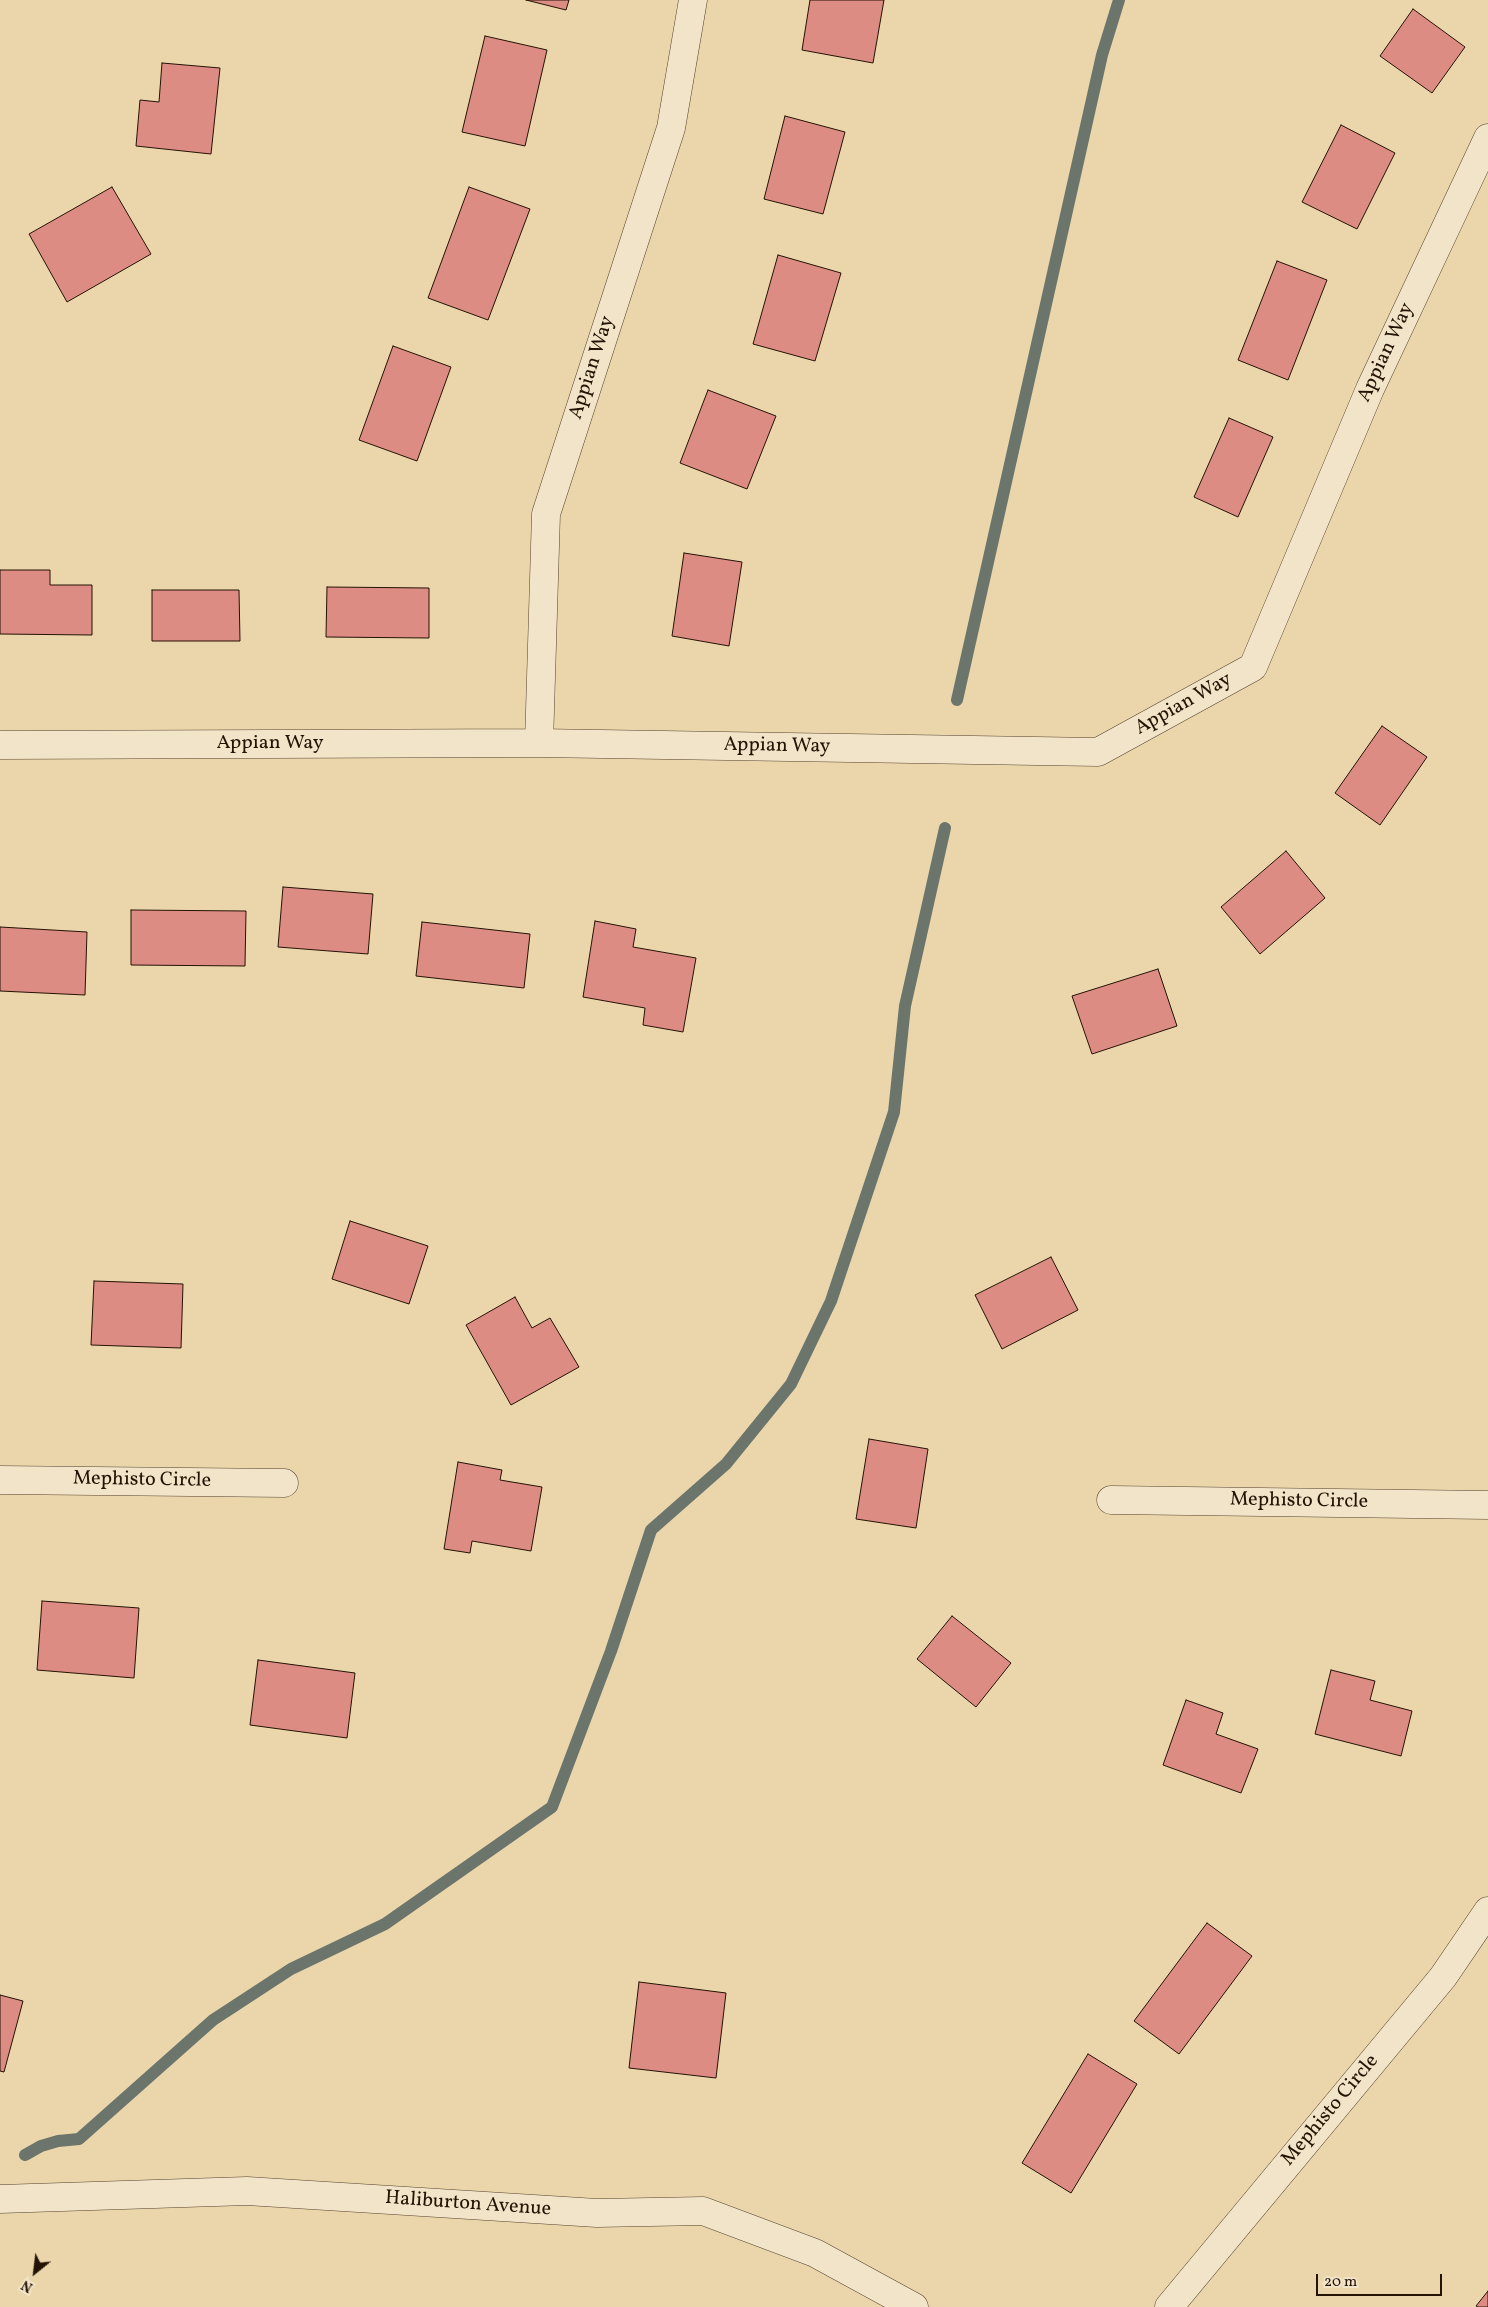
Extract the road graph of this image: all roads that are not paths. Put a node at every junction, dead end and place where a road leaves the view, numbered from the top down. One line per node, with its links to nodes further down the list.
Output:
1 (693, 0): 3 (street, Appian Way)
2 (1488, 138): 3 (street, Appian Way)
3 (539, 743): 4 (street, Appian Way)
4 (0, 745)
5 (0, 1480): 6 (street, Mephisto Circle)
6 (284, 1483)
7 (1111, 1500): 8 (street, Mephisto Circle)
8 (1488, 1505)
9 (1488, 1911): 12 (street, Mephisto Circle)
10 (0, 2199): 11 (street, Haliburton Avenue)
11 (914, 2307)
12 (1169, 2307)

